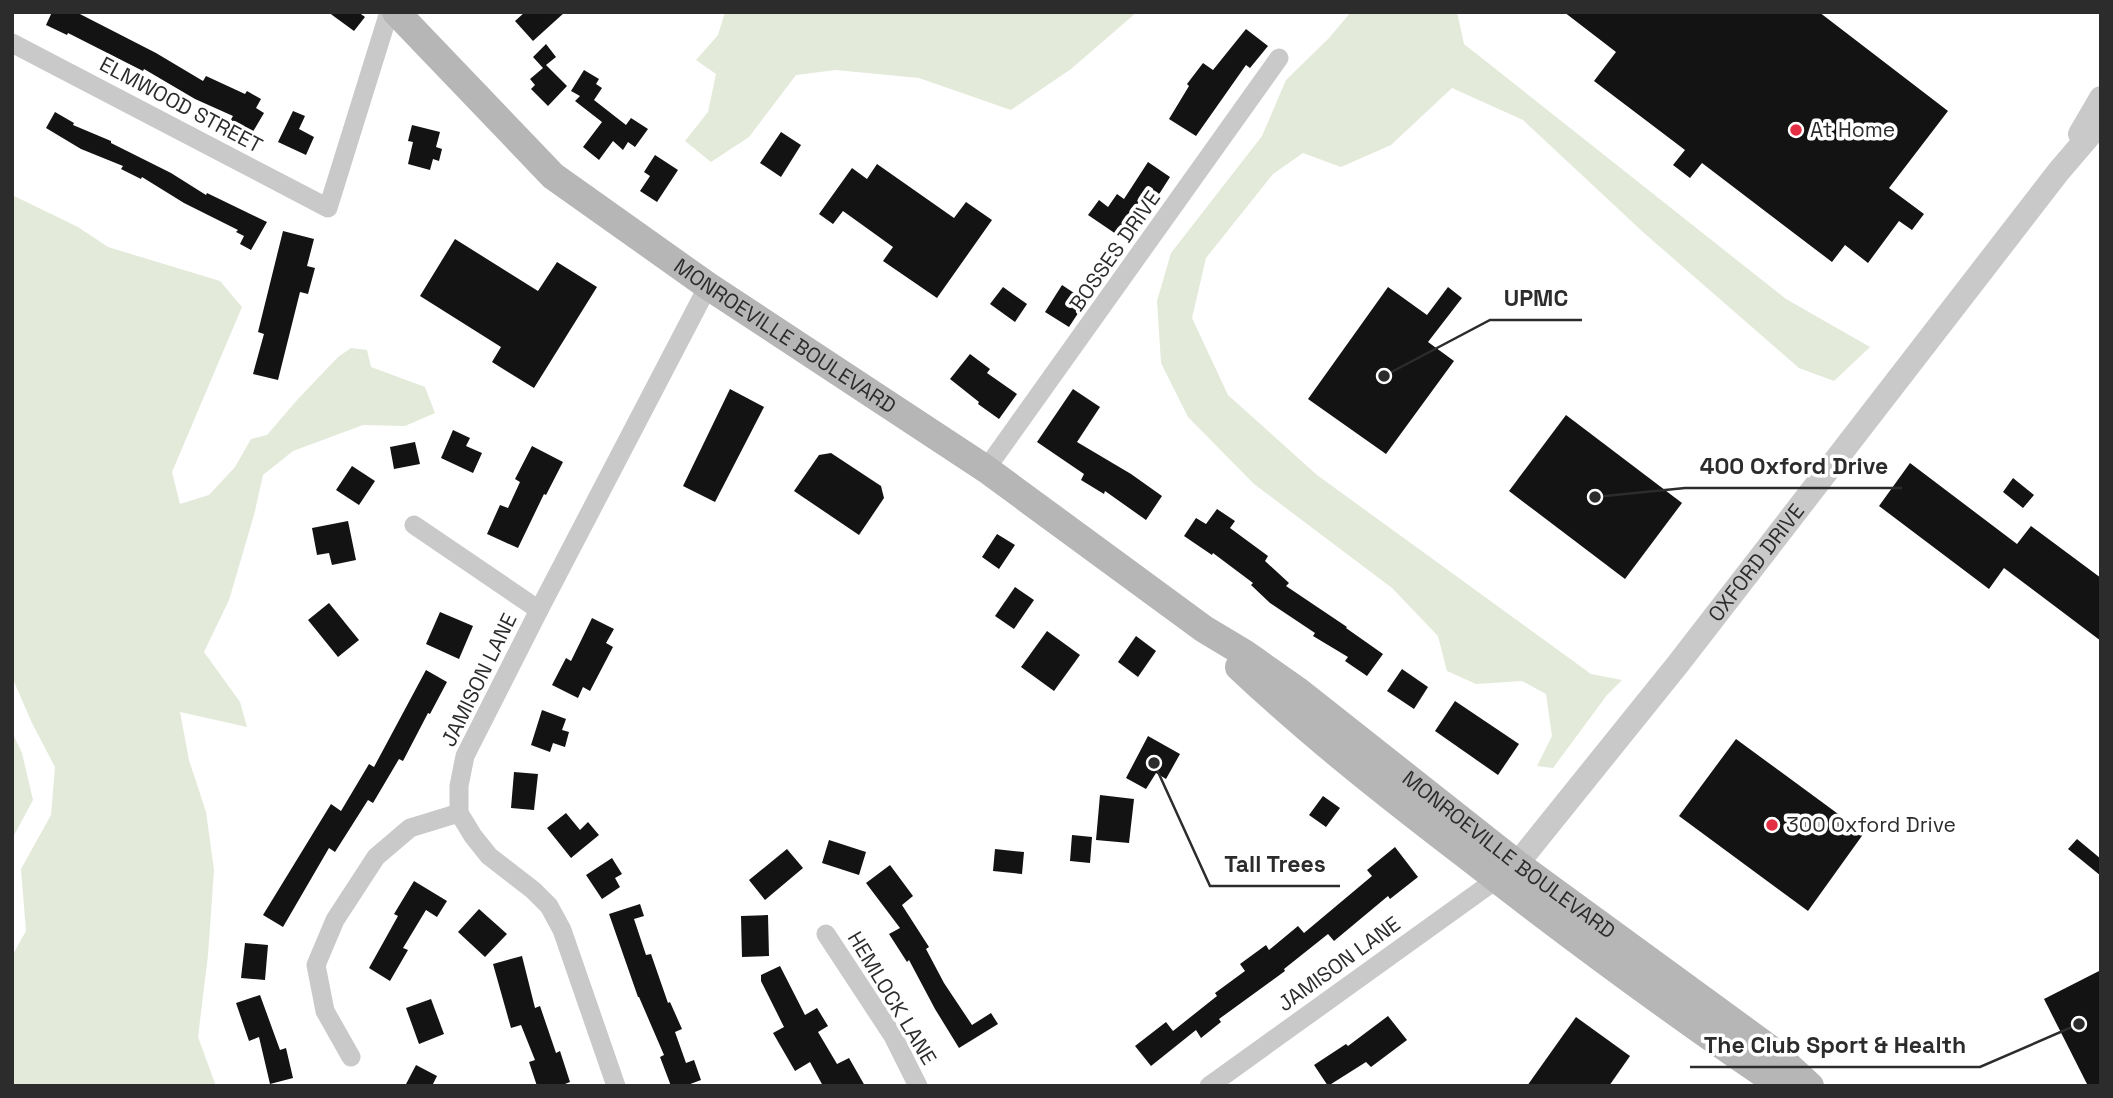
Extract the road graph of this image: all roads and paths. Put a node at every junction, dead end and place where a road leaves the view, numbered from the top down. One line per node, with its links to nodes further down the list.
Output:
1 (389, 12): 3 (street, ELMWOOD STREET)
2 (396, 12): 8 (main road, MONROEVILLE BOULEVARD)
3 (12, 43)
4 (1279, 58): 9 (street, BOSSES DRIVE)
5 (2101, 98): 7 (street, OXFORD DRIVE)
6 (2101, 122): 7 (street, OXFORD DRIVE)
7 (2059, 171): 13 (street, OXFORD DRIVE)
8 (708, 286): 9 (main road, MONROEVILLE BOULEVARD); 11 (street, JAMISON LANE)
9 (986, 469): 13 (main road, MONROEVILLE BOULEVARD)
10 (414, 525): 11 (street)
11 (538, 610): 12 (street, JAMISON LANE)
12 (459, 813): 15 (street); 16 (street)
13 (1507, 872): 18 (street, JAMISON LANE); 19 (main road, MONROEVILLE BOULEVARD); 20 (main road, MONROEVILLE BOULEVARD)
14 (826, 934): 17 (street, HEMLOCK LANE)
15 (351, 1057)
16 (616, 1086)
17 (918, 1086)
18 (1209, 1086)
19 (1786, 1086)
20 (1810, 1086)

